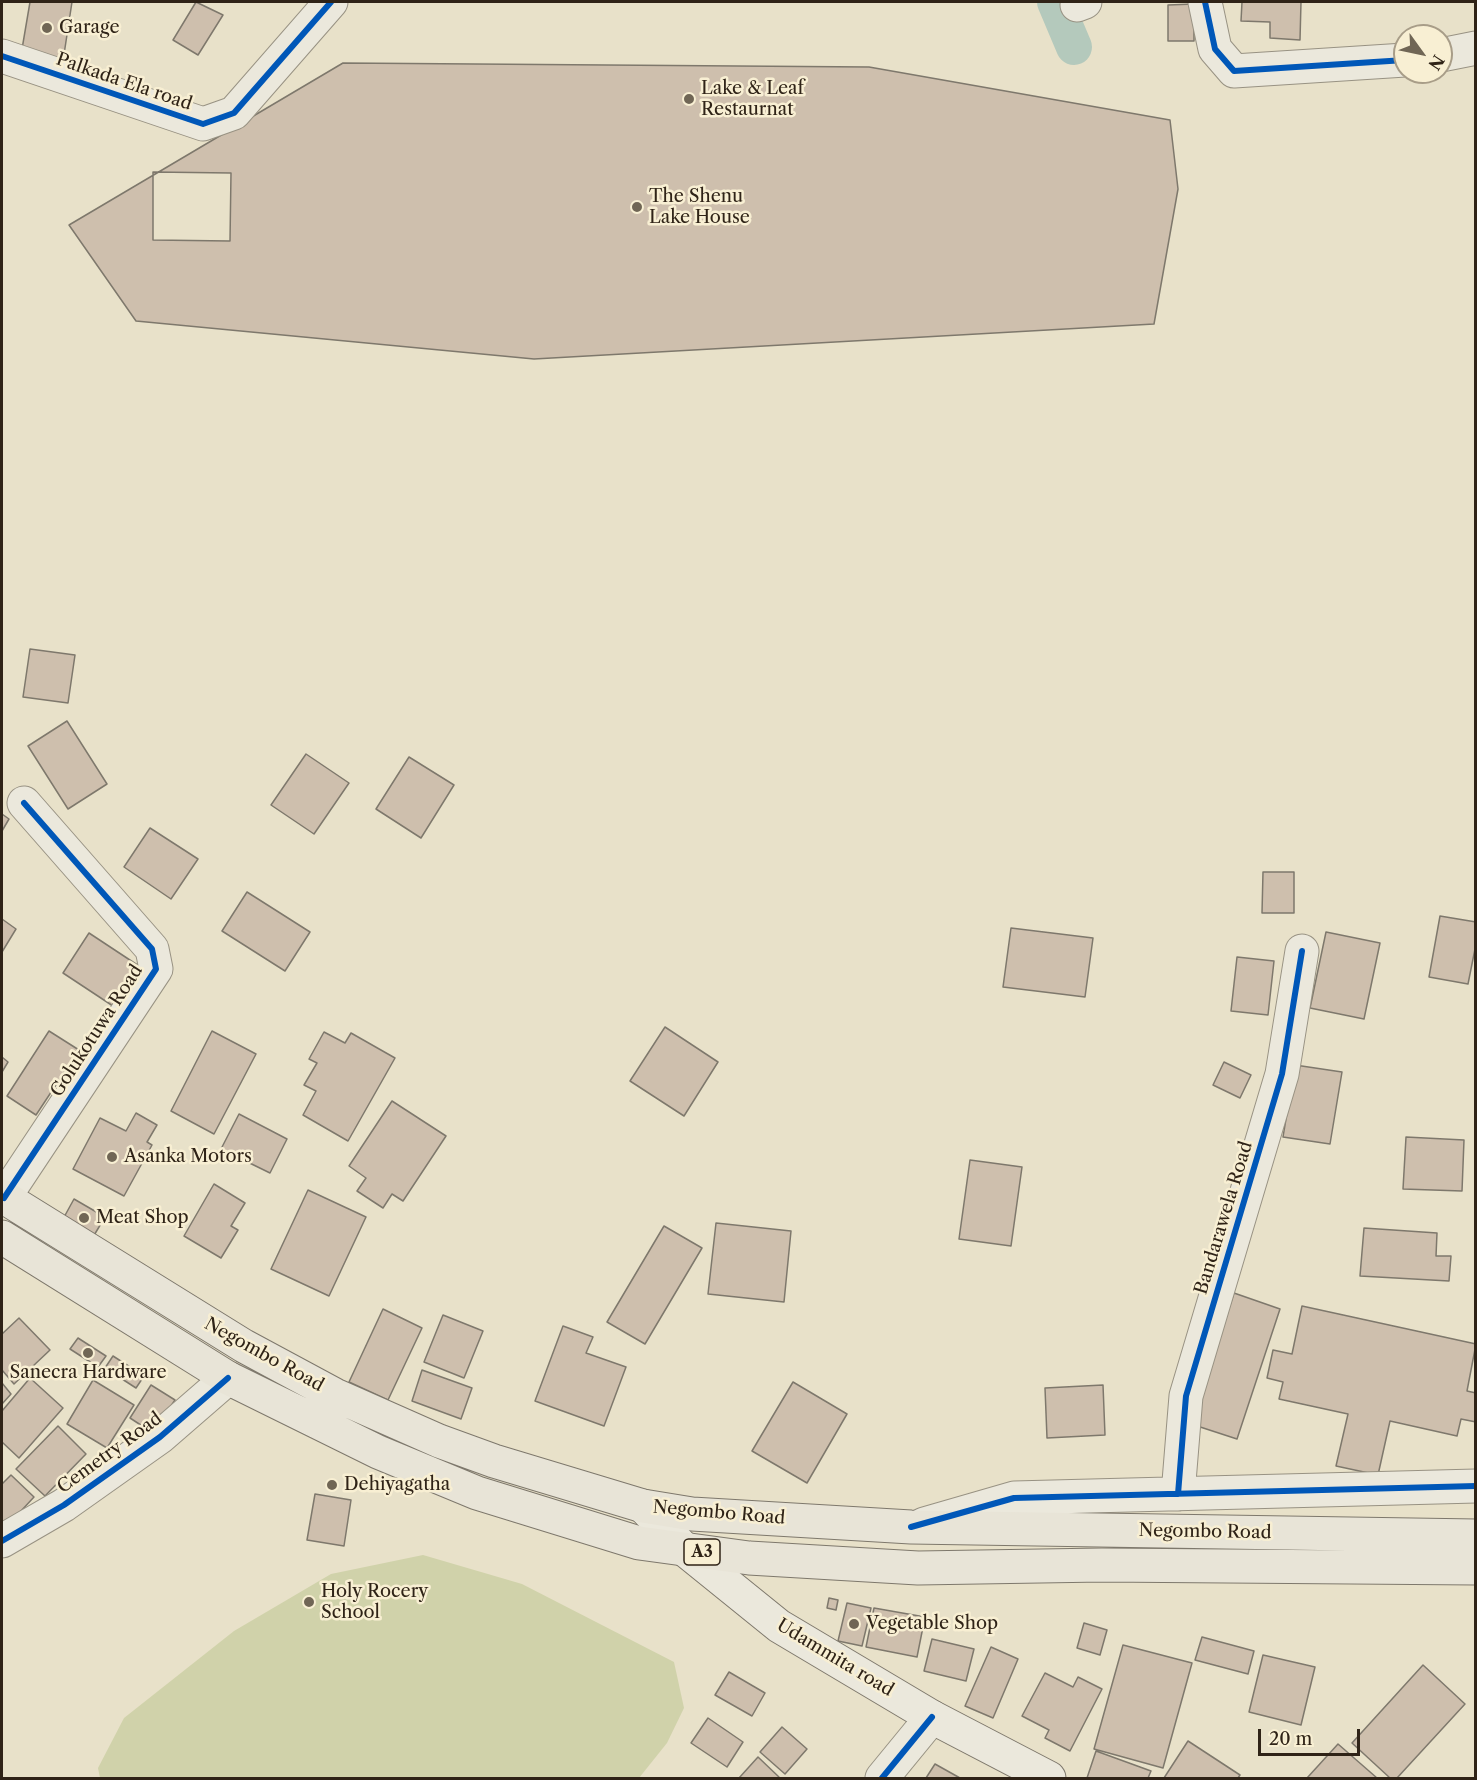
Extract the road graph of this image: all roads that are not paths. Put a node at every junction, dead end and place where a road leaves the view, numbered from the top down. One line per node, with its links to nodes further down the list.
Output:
1 (331, 2): 5 (street, Palkada Ela road)
2 (1205, 2): 6 (street)
3 (1476, 48): 4 (street)
4 (1453, 53)
5 (2, 56)
6 (1393, 61)
7 (24, 803): 9 (street, Golukotuwa Road)
8 (1302, 951): 13 (street, Bandarawela Road)
9 (3, 1197): 14 (highway, Negombo Road / A3)
10 (2, 1237): 11 (highway, Negombo Road / A3)
11 (228, 1378): 17 (street, Cemetry Road); 18 (highway, Negombo Road / A3)
12 (1476, 1486): 13 (street)
13 (1178, 1494): 15 (street)
14 (643, 1506): 15 (highway, Negombo Road / A3); 18 (street, Udammita road)
15 (911, 1527): 16 (highway, Negombo Road / A3)
16 (1476, 1536)
17 (2, 1541)
18 (685, 1550): 19 (highway, Negombo Road / A3); 20 (street, Udammita road)
19 (1476, 1568)
20 (932, 1717): 21 (street); 22 (street, Udammita road)
21 (882, 1779)
22 (1049, 1779)

